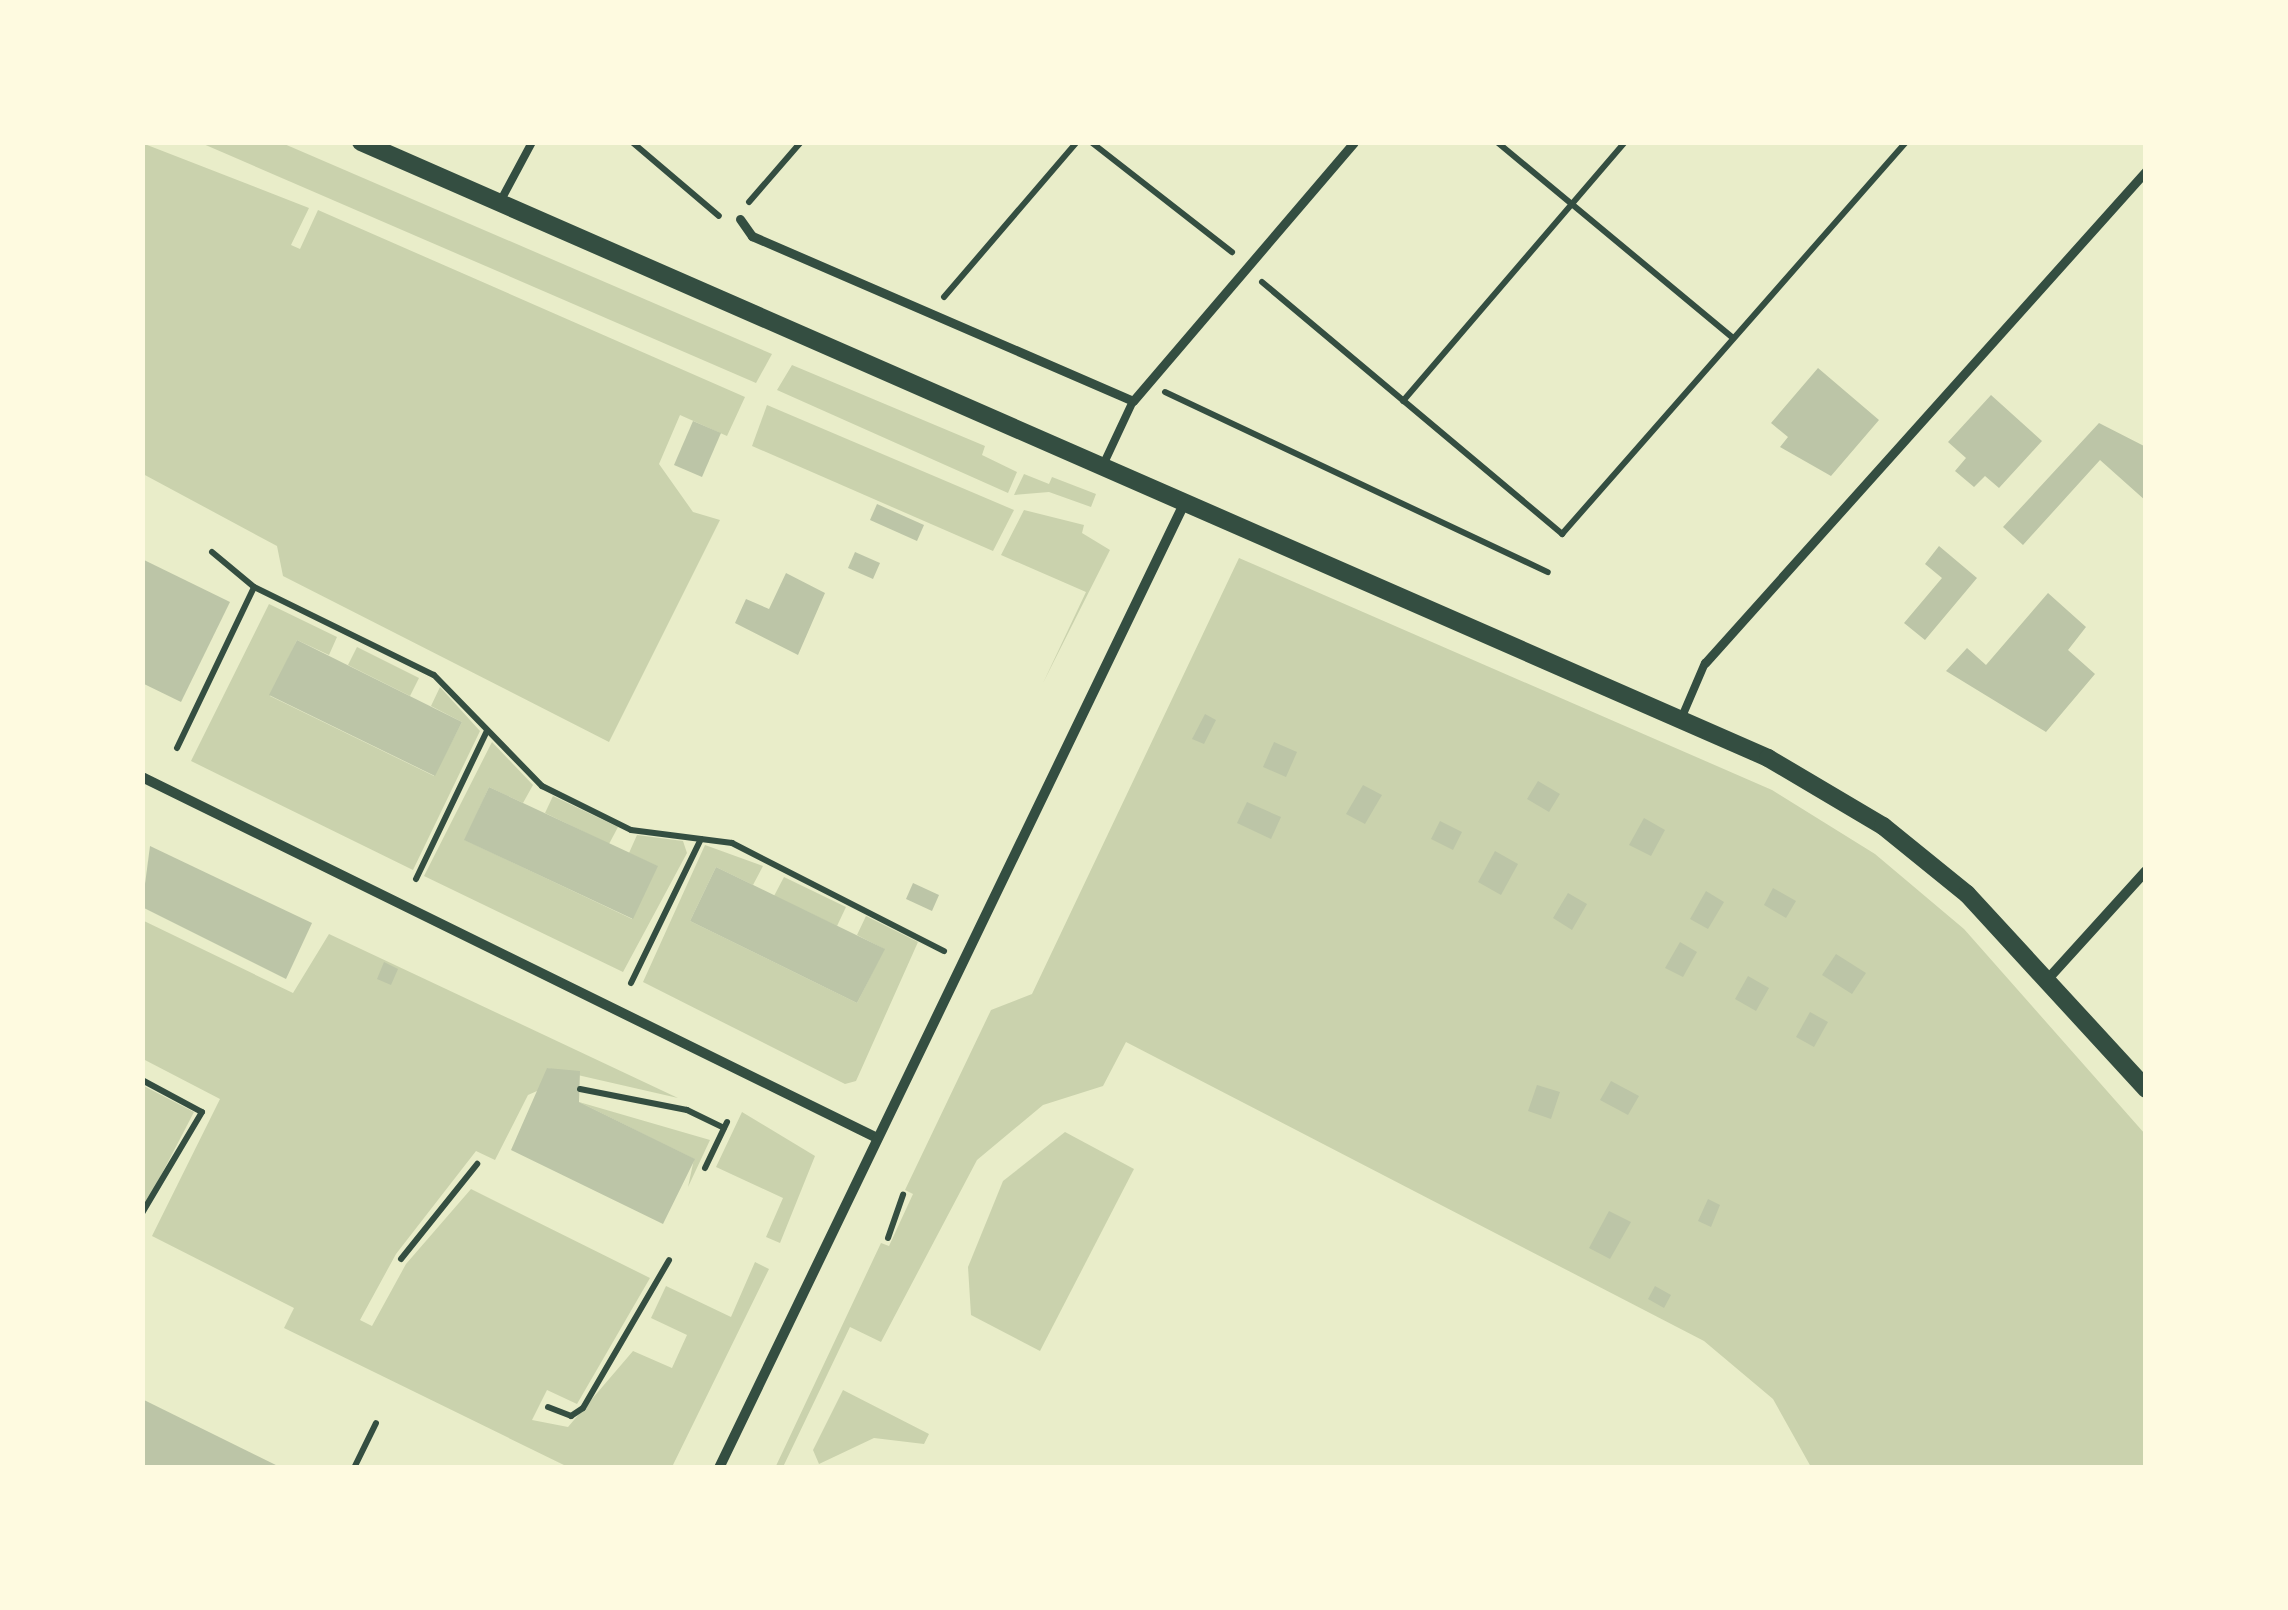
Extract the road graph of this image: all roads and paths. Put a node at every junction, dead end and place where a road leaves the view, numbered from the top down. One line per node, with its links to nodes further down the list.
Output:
1 (361, 142): 12 (street)
2 (532, 142): 12 (lane)
3 (632, 142): 14 (path)
4 (801, 142): 14 (path)
5 (1078, 142): 16 (path)
6 (1091, 142): 15 (path)
7 (1354, 142): 15 (street)
8 (1497, 142): 13 (path)
9 (1625, 142): 13 (path)
10 (1906, 142): 17 (path)
11 (2146, 171): 26 (street)
12 (500, 202): 21 (street)
13 (1571, 205): 17 (path); 20 (path)
14 (740, 219): 16 (street)
15 (1247, 267): 18 (street); 20 (path)
16 (930, 313): 19 (street)
17 (1732, 338): 20 (path)
18 (1149, 383): 19 (street); 24 (path)
19 (1132, 401): 21 (lane)
20 (1403, 401)
21 (1104, 464): 22 (street)
22 (1186, 499): 27 (street); 34 (street)
23 (212, 552): 25 (path)
24 (1548, 572)
25 (254, 587): 28 (path); 29 (path)
26 (1704, 663): 27 (lane)
27 (1681, 719): 35 (street)
28 (488, 730): 31 (path); 33 (path)
29 (177, 748)
30 (142, 777): 40 (street)
31 (702, 839): 34 (path); 36 (path)
32 (2146, 870): 35 (street)
33 (416, 879)
34 (963, 960): 40 (street)
35 (2047, 980): 39 (street)
36 (631, 983)
37 (142, 1080): 44 (path)
38 (580, 1089): 42 (path)
39 (2146, 1089)
40 (877, 1138): 51 (street)
41 (476, 1164): 46 (path)
42 (705, 1168)
43 (903, 1195): 45 (path)
44 (142, 1213)
45 (888, 1238)
46 (402, 1259)
47 (668, 1260): 48 (path)
48 (548, 1407)
49 (376, 1423): 50 (path)
50 (354, 1468)
51 (719, 1468)

